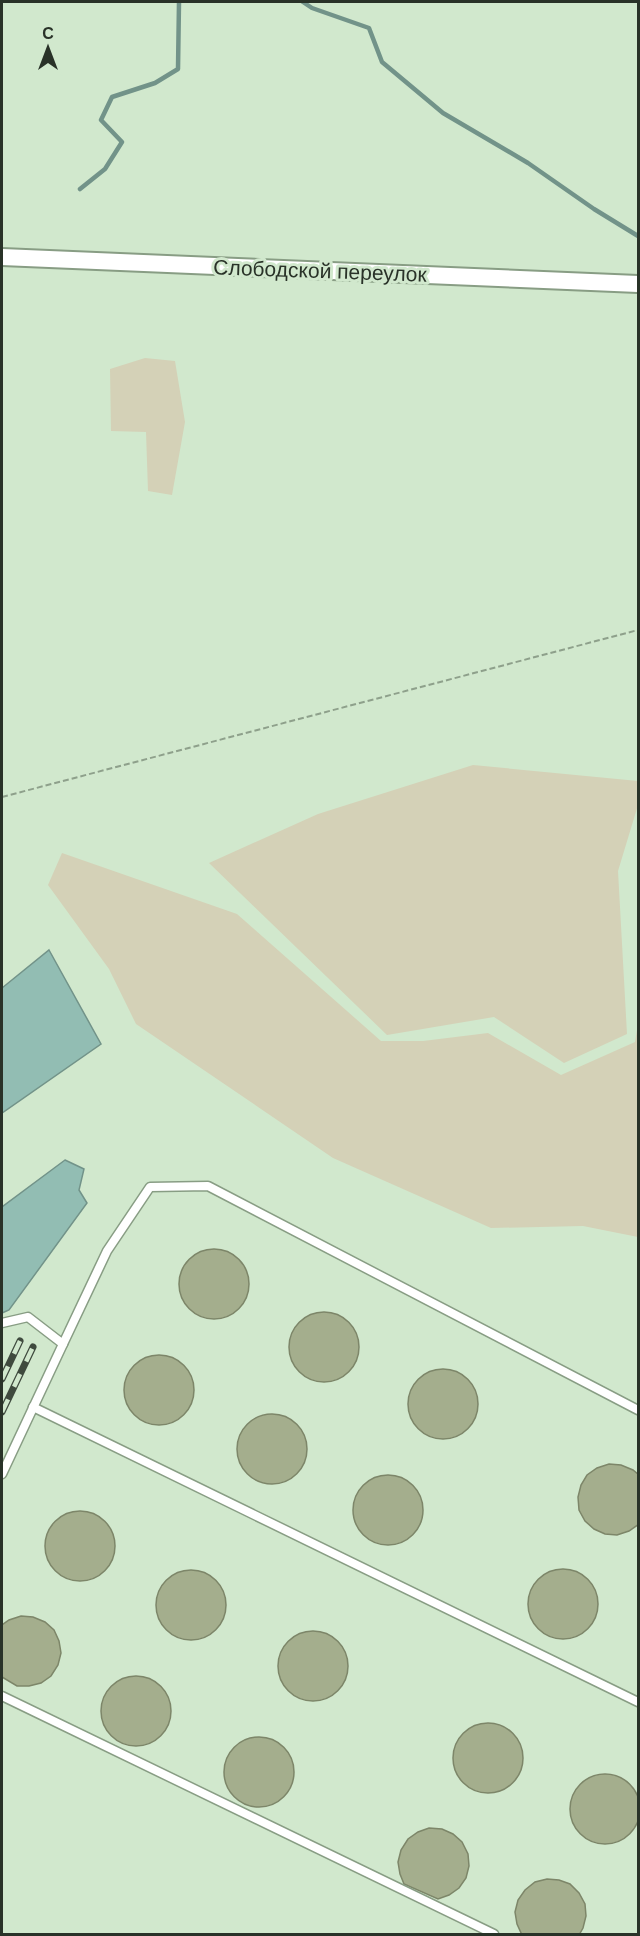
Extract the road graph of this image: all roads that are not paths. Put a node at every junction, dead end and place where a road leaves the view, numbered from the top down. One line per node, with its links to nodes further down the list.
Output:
1 (2, 257): 2 (street, Слободской переулок)
2 (639, 284)
3 (2, 1323): 4 (lane)
4 (63, 1344): 5 (lane); 6 (lane)
5 (33, 1407): 7 (lane); 9 (lane)
6 (639, 1410)
7 (2, 1474)
8 (2, 1696): 10 (lane)
9 (639, 1702)
10 (494, 1935)

